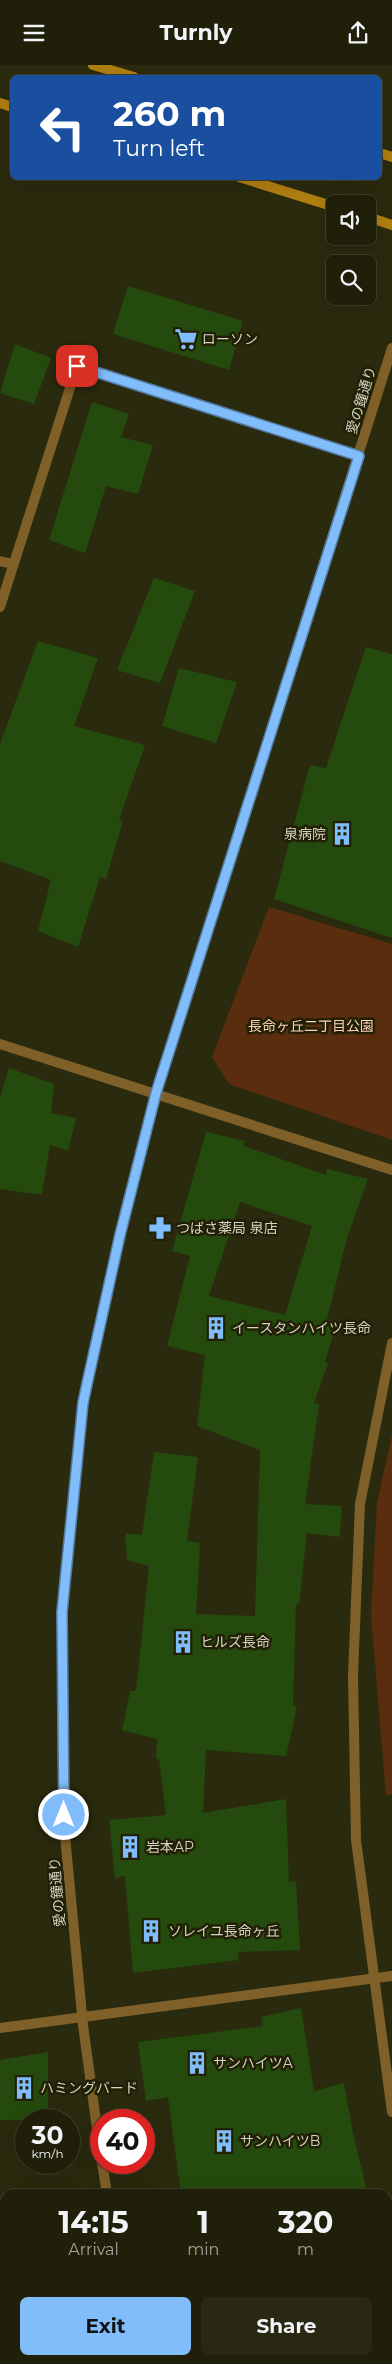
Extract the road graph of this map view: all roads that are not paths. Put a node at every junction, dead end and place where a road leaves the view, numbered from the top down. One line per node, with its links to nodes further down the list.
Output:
1 (93, 65): 2 (main road)
2 (127, 75)
3 (250, 180): 4 (main road)
4 (326, 204)
5 (376, 220): 6 (main road)
6 (392, 225)
7 (392, 348): 8 (street, 愛の鐘通り)
8 (359, 456): 10 (street); 13 (street, 愛の鐘通り)
9 (0, 561): 10 (street)
10 (13, 564): 11 (street)
11 (0, 607)
12 (0, 1044): 13 (street)
13 (156, 1093): 14 (street); 18 (street, 愛の鐘通り)
14 (392, 1170)
15 (392, 1343): 17 (street)
16 (392, 1976): 17 (street)
17 (374, 1979): 18 (street); 21 (street)
18 (82, 2016): 19 (street); 20 (street, 愛の鐘通り)
19 (0, 2028)
20 (95, 2109)
21 (392, 2112)
22 (104, 2174): 23 (street)
23 (106, 2189)

